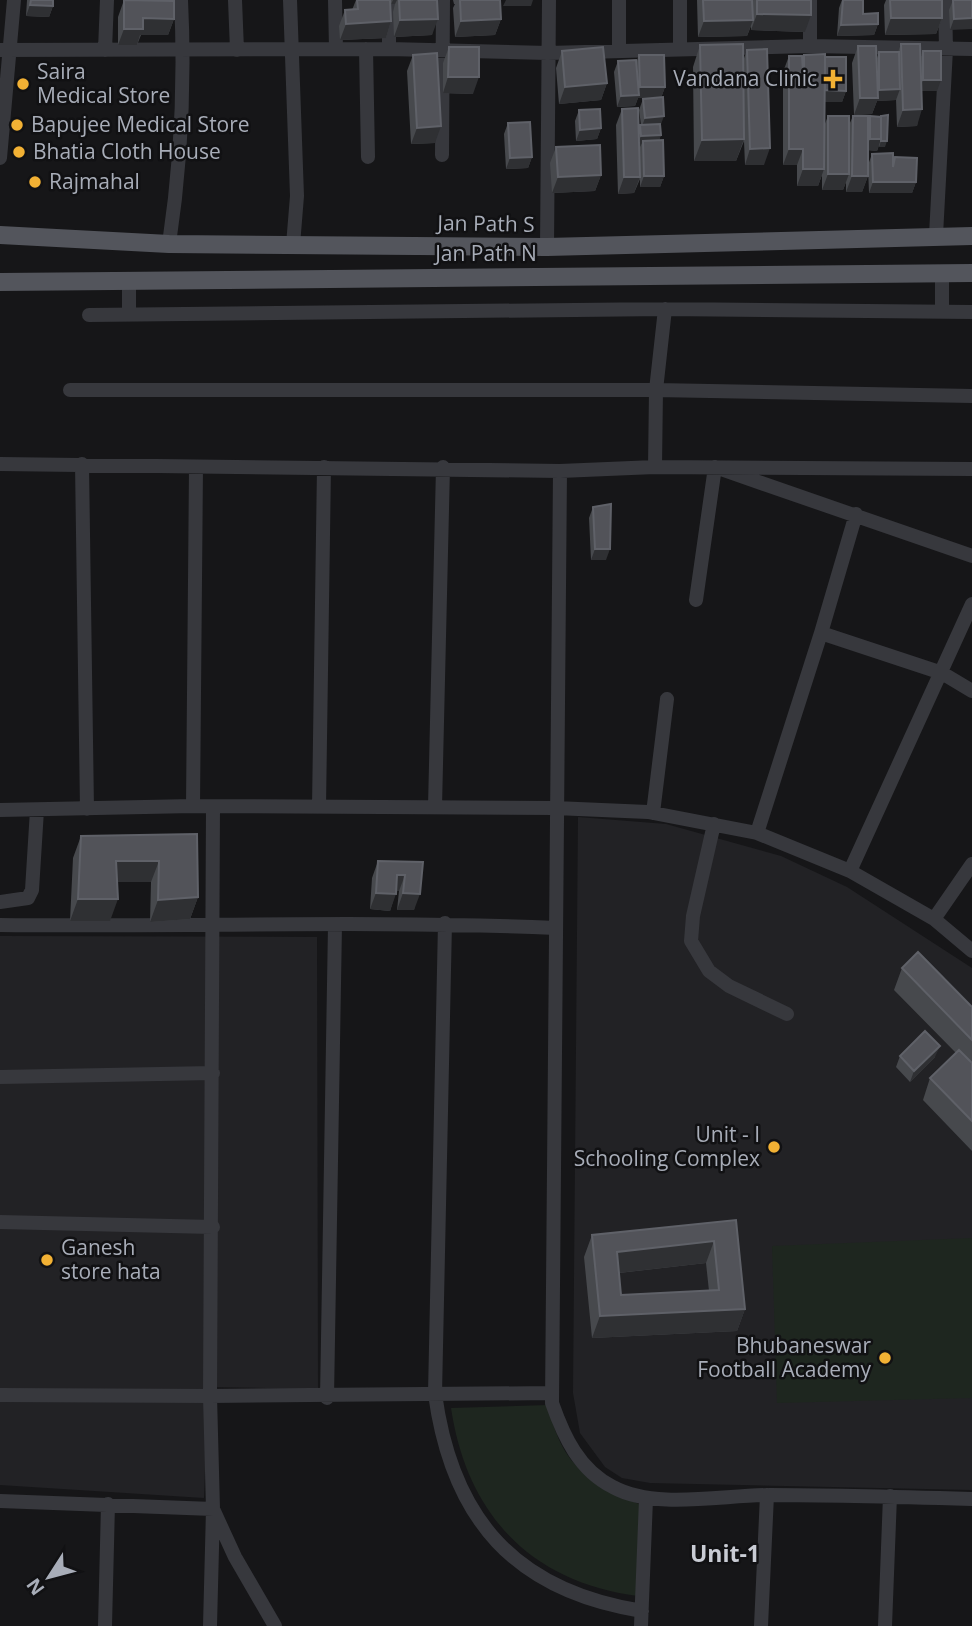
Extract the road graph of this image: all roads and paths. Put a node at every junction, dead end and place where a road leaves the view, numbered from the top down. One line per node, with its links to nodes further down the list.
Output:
1 (14, 0): 20 (street)
2 (107, 0): 21 (street)
3 (181, 0): 22 (street)
4 (235, 0): 23 (street)
5 (290, 0): 24 (street)
6 (335, 0): 15 (street)
7 (389, 0): 17 (street)
8 (443, 0): 27 (street)
9 (549, 0): 28 (street)
10 (619, 0): 25 (street)
11 (680, 0): 26 (street)
12 (810, 0): 14 (street)
13 (945, 0): 18 (street)
14 (810, 46): 18 (street); 26 (street)
15 (336, 49): 16 (street); 24 (street)
16 (366, 49): 17 (street); 30 (street)
17 (389, 49): 27 (street)
18 (946, 49): 19 (street); 33 (street)
19 (972, 49)
20 (5, 50): 21 (street); 31 (street)
21 (105, 50): 22 (street)
22 (184, 50): 23 (street); 35 (street)
23 (237, 50): 24 (street)
24 (292, 50): 36 (street)
25 (619, 50): 26 (street); 28 (street)
26 (680, 50)
27 (442, 51): 28 (street); 29 (street)
28 (548, 53): 37 (street)
29 (442, 155)
30 (368, 157)
31 (0, 158)
32 (0, 235): 35 (main road, Jan Path S)
33 (936, 235): 34 (main road, Jan Path S); 37 (main road, Jan Path S)
34 (972, 236)
35 (169, 244): 36 (main road, Jan Path S)
36 (293, 245): 37 (main road, Jan Path S)
37 (547, 247)
38 (972, 273): 39 (main road, Jan Path N)
39 (942, 274): 40 (main road, Jan Path N); 43 (street)
40 (129, 280): 41 (main road, Jan Path N); 45 (street)
41 (0, 282)
42 (665, 309): 43 (street); 45 (street); 48 (street)
43 (942, 312): 44 (street)
44 (972, 312)
45 (129, 314): 46 (street)
46 (89, 315)
47 (70, 390): 48 (street)
48 (656, 390): 49 (street); 55 (street)
49 (972, 396)
50 (0, 464): 51 (street)
51 (82, 464): 52 (street); 72 (street)
52 (196, 467): 53 (street); 67 (street)
53 (324, 467): 54 (street); 69 (street)
54 (443, 467): 58 (street); 70 (street)
55 (655, 467): 56 (street); 58 (street)
56 (715, 467): 57 (street); 59 (street); 61 (street)
57 (972, 469)
58 (560, 471): 71 (street)
59 (856, 514): 60 (street); 63 (street)
60 (972, 556)
61 (696, 600)
62 (972, 604): 64 (street)
63 (821, 633): 64 (street); 77 (street)
64 (942, 673): 65 (street); 79 (street)
65 (972, 691)
66 (667, 699): 75 (street)
67 (193, 806): 68 (street); 72 (street)
68 (213, 807): 69 (street); 85 (street)
69 (319, 807): 70 (street)
70 (436, 807): 71 (street)
71 (555, 808): 75 (street); 86 (street)
72 (87, 809): 74 (street)
73 (0, 810): 74 (street)
74 (37, 810): 80 (street)
75 (653, 813): 76 (street)
76 (715, 824): 77 (street); 88 (street)
77 (757, 833): 79 (street)
78 (972, 864): 81 (street)
79 (850, 871): 81 (street)
80 (0, 902)
81 (934, 919): 87 (street)
82 (445, 923): 84 (street); 86 (street); 94 (street)
83 (0, 925): 85 (street)
84 (335, 925): 85 (street); 97 (street)
85 (212, 927): 89 (street)
86 (556, 928): 93 (street)
87 (972, 951)
88 (788, 1014)
89 (213, 1073): 90 (street); 92 (street)
90 (0, 1077)
91 (0, 1222): 92 (street)
92 (212, 1227): 96 (street)
93 (552, 1393): 94 (street); 100 (street)
94 (435, 1394): 97 (street); 105 (street)
95 (0, 1395): 96 (street)
96 (209, 1396): 97 (street); 104 (street)
97 (327, 1398)
98 (766, 1495): 99 (street); 100 (street); 110 (street)
99 (890, 1496): 101 (street); 111 (street)
100 (646, 1499): 105 (street)
101 (972, 1499)
102 (0, 1501): 103 (street)
103 (108, 1504): 104 (street); 106 (street)
104 (213, 1509): 107 (street); 108 (street)
105 (642, 1611): 109 (street)
106 (104, 1626)
107 (211, 1626)
108 (275, 1626)
109 (641, 1626)
110 (761, 1626)
111 (885, 1626)

